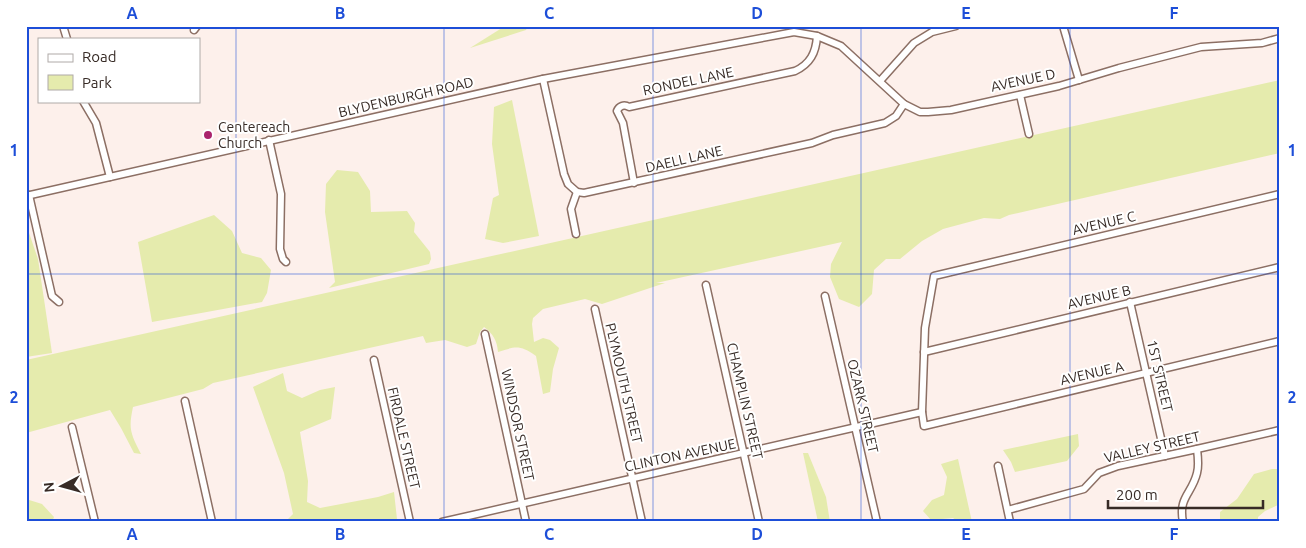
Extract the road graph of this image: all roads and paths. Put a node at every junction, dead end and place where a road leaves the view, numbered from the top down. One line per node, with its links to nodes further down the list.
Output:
1 (956, 26): 8 (street)
2 (1063, 26): 7 (street)
3 (793, 29): 4 (street, AVENUE D); 6 (street, BLYDENBURGH ROAD)
4 (817, 36): 8 (street, AVENUE D); 15 (street, RONDEL LANE)
5 (1280, 38): 7 (street, AVENUE D)
6 (543, 79): 13 (street, BLYDENBURGH ROAD); 16 (street)
7 (1079, 80): 9 (street, AVENUE D)
8 (880, 81): 11 (street, AVENUE D)
9 (1020, 95): 11 (street, AVENUE D); 12 (street)
10 (84, 102): 14 (street)
11 (904, 104): 15 (street, DAELL LANE)
12 (1029, 134)
13 (269, 140): 14 (street, BLYDENBURGH ROAD); 20 (street)
14 (110, 177): 18 (street, BLYDENBURGH ROAD)
15 (634, 183): 16 (street, DAELL LANE)
16 (577, 192): 19 (street)
17 (1280, 194): 29 (street, AVENUE C)
18 (28, 196): 24 (street)
19 (576, 234)
20 (286, 262)
21 (1280, 267): 25 (street, AVENUE B)
22 (706, 285): 38 (street, CHAMPLIN STREET)
23 (825, 296): 35 (street, OZARK STREET)
24 (59, 302)
25 (1130, 302): 29 (street, AVENUE B); 31 (street, 1ST STREET)
26 (595, 309): 41 (street, PLYMOUTH STREET)
27 (485, 334): 42 (street, WINDSOR STREET)
28 (1280, 341): 31 (street, AVENUE A)
29 (924, 352): 33 (street)
30 (374, 360): 46 (street, FIRDALE STREET)
31 (1147, 373): 33 (street, AVENUE A); 39 (street, 1ST STREET)
32 (184, 401): 45 (street)
33 (922, 412): 35 (street, CLINTON AVENUE)
34 (72, 427): 44 (street)
35 (856, 428): 38 (street, CLINTON AVENUE); 51 (street, OZARK STREET)
36 (1280, 430): 37 (street, VALLEY STREET)
37 (1197, 449): 39 (street, VALLEY STREET); 53 (street)
38 (744, 454): 41 (street, CLINTON AVENUE); 50 (street, CHAMPLIN STREET)
39 (1165, 456): 43 (street, VALLEY STREET)
40 (998, 466): 43 (street)
41 (632, 478): 42 (street, CLINTON AVENUE); 49 (street, PLYMOUTH STREET)
42 (522, 505): 47 (street, CLINTON AVENUE); 48 (street, WINDSOR STREET)
43 (1008, 510): 52 (street)
44 (95, 522)
45 (212, 522)
46 (410, 522)
47 (442, 522)
48 (526, 522)
49 (642, 522)
50 (759, 522)
51 (877, 522)
52 (1010, 522)
53 (1183, 522)

